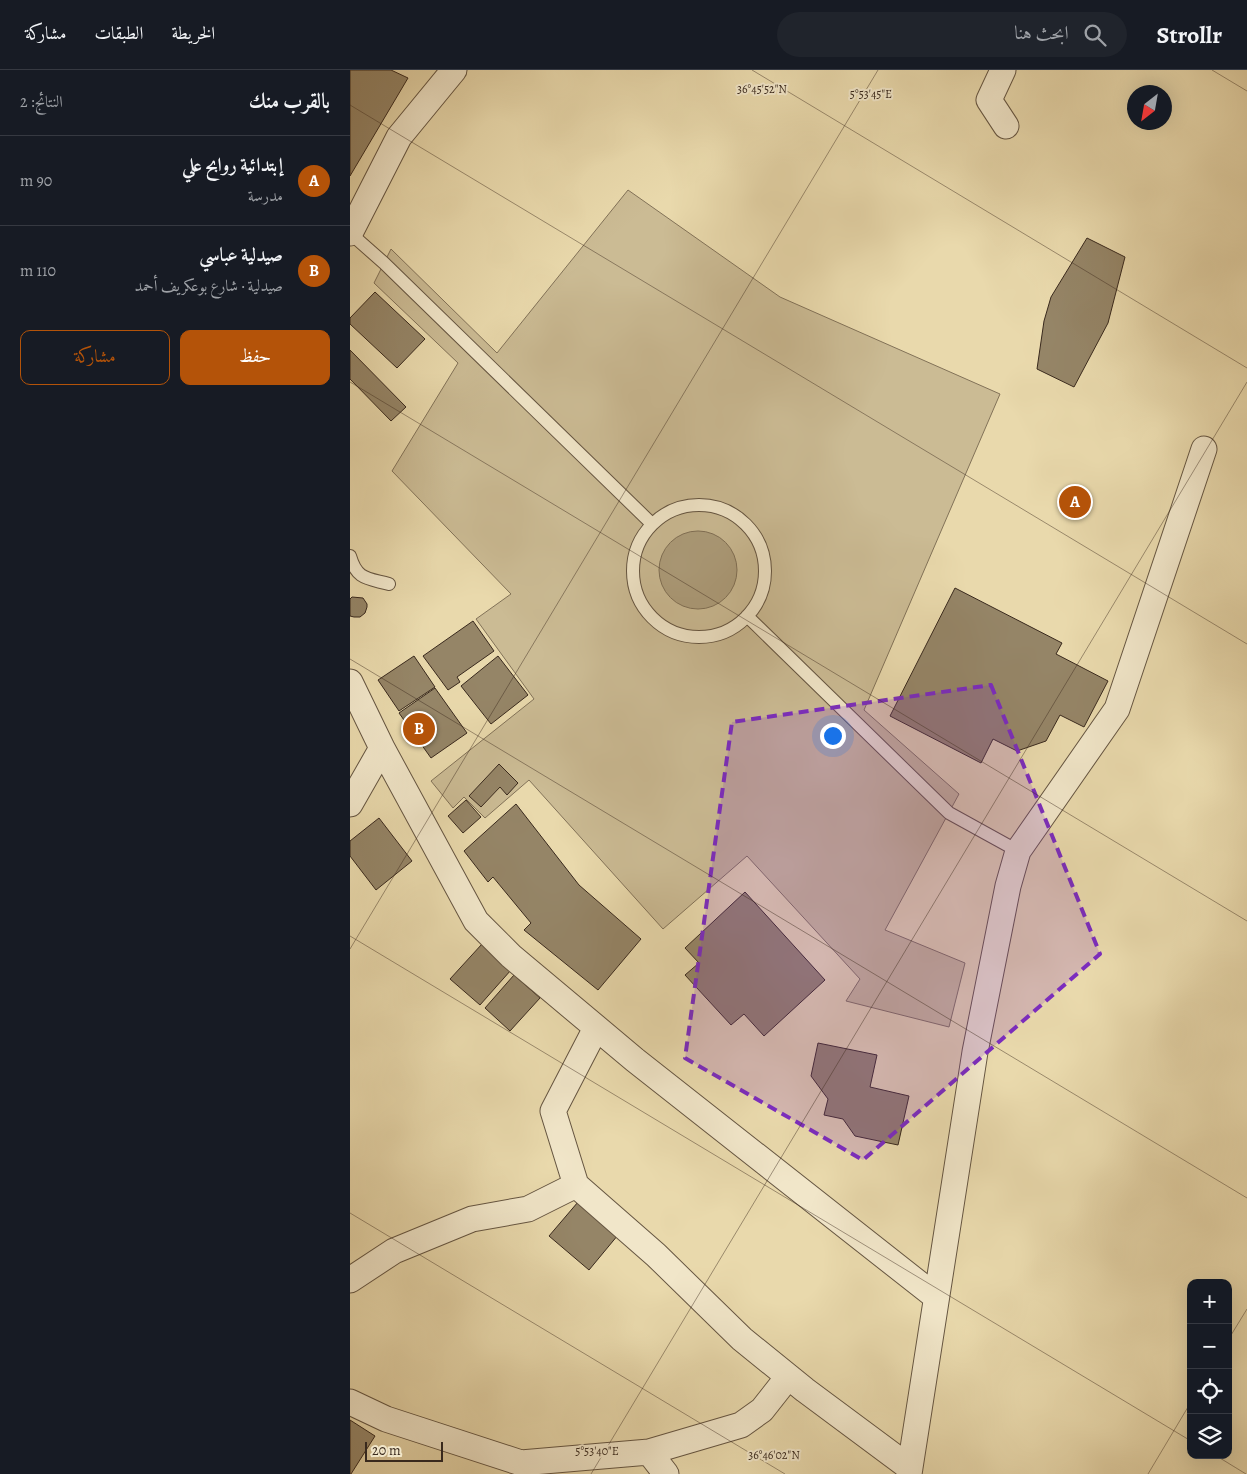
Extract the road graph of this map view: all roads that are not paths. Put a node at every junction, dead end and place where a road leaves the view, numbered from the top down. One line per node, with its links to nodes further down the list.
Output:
1 (1003, 70): 3 (street)
2 (451, 71): 4 (street)
3 (1006, 126)
4 (350, 233): 6 (lane)
5 (1204, 449): 13 (street)
6 (652, 524): 9 (lane); 9 (lane)
7 (350, 556): 8 (lane)
8 (388, 584)
9 (747, 616): 13 (lane)
10 (350, 682): 11 (street)
11 (382, 748): 12 (street); 14 (street)
12 (350, 804)
13 (1018, 850): 17 (street)
14 (596, 1028): 15 (street); 17 (street)
15 (576, 1185): 16 (street); 18 (street)
16 (350, 1280)
17 (936, 1297): 22 (street)
18 (788, 1377): 20 (street); 22 (street)
19 (350, 1402): 21 (street)
20 (649, 1452): 21 (street); 23 (street)
21 (517, 1469)
22 (909, 1471)
23 (666, 1474)

